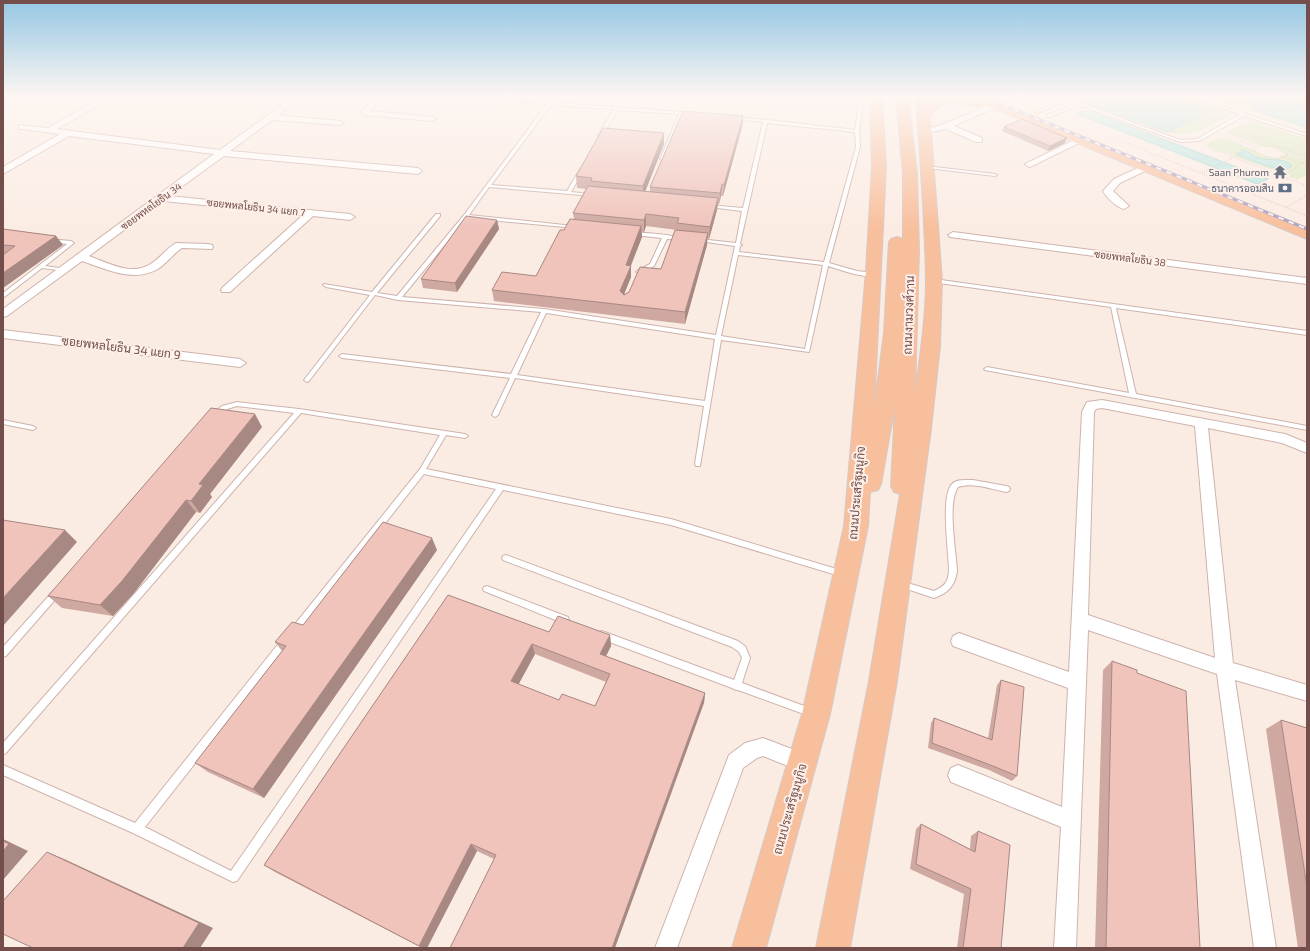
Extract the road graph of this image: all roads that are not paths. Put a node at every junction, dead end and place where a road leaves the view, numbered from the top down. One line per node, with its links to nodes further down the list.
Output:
1 (54, 141): 21 (street)
2 (133, 141): 15 (street)
3 (238, 141): 15 (street, ซอยพหลโยธิน 34)
4 (521, 141): 24 (lane)
5 (669, 141): 16 (lane)
6 (761, 141): 31 (lane)
7 (858, 141): 51 (lane)
8 (878, 141): 55 (main road, ถนนประเสริฐมนูกิจ)
9 (895, 141): 30 (main road)
10 (907, 141): 91 (main road, ถนนงามวงศ์วาน)
11 (926, 141): 19 (main road)
12 (1102, 141): 32 (main road)
13 (1109, 141): 32 (main road)
14 (1077, 142): 17 (street); 20 (main road)
15 (223, 153): 22 (street); 27 (street, ซอยพหลโยธิน 34)
16 (660, 164)
17 (1029, 164)
18 (583, 167): 25 (lane)
19 (928, 167): 23 (lane); 56 (main road)
20 (1142, 169): 29 (street); 32 (main road)
21 (3, 171)
22 (418, 171)
23 (995, 175)
24 (488, 186): 25 (lane); 36 (lane)
25 (568, 193): 26 (lane)
26 (599, 196)
27 (162, 198): 33 (street, ซอยพหลโยธิน 34 แยก 7); 50 (street, ซอยพหลโยธิน 34)
28 (707, 206): 31 (lane)
29 (1124, 206)
30 (897, 209)
31 (745, 210): 47 (lane)
32 (1265, 211): 37 (main road); 41 (main road)
33 (311, 213): 35 (street, ซอยพหลโยธิน 34 แยก 7); 59 (street)
34 (438, 215): 60 (lane)
35 (350, 216)
36 (466, 216): 39 (lane); 62 (lane)
37 (1307, 222)
38 (897, 225): 90 (main road, ถนนงามวงศ์วาน)
39 (578, 228)
40 (625, 233): 43 (lane)
41 (1307, 234)
42 (953, 235): 57 (street, ซอยพหลโยธิน 38)
43 (665, 237): 45 (lane); 54 (lane)
44 (46, 239): 52 (lane)
45 (687, 239)
46 (695, 240): 47 (lane)
47 (739, 245): 49 (lane)
48 (208, 247): 50 (street)
49 (736, 253): 51 (lane); 68 (lane)
50 (82, 257): 53 (street, ซอยพหลโยธิน 34)
51 (826, 264): 55 (lane); 68 (lane)
52 (42, 267): 53 (lane); 61 (lane)
53 (64, 270): 65 (street, ซอยพหลโยธิน 34)
54 (636, 276)
55 (874, 276): 90 (main road, ถนนประเสริฐมนูกิจ)
56 (934, 281): 63 (lane); 91 (main road)
57 (1307, 281)
58 (326, 285): 60 (lane)
59 (226, 290)
60 (374, 293): 62 (lane); 73 (lane)
61 (3, 296)
62 (398, 298): 64 (lane)
63 (1113, 306): 66 (lane); 74 (lane)
64 (544, 311): 68 (lane); 72 (lane)
65 (3, 314)
66 (1307, 333)
67 (3, 334): 70 (street, ซอยพหลโยธิน 34 แยก 9)
68 (718, 338): 75 (lane)
69 (342, 356): 72 (lane)
70 (240, 363)
71 (988, 369): 74 (lane)
72 (513, 376): 75 (lane); 77 (lane)
73 (307, 380)
74 (1133, 395): 82 (lane)
75 (708, 404): 86 (lane)
76 (299, 411): 79 (lane); 83 (lane); 107 (lane)
77 (495, 415)
78 (3, 422): 81 (lane)
79 (209, 422)
80 (1201, 423): 85 (street); 97 (street); 102 (street)
81 (33, 428)
82 (1307, 428)
83 (444, 433): 84 (lane); 87 (lane)
84 (465, 436)
85 (1307, 448)
86 (698, 464)
87 (422, 472): 88 (lane); 112 (lane)
88 (501, 488): 93 (lane); 112 (lane)
89 (1006, 489): 94 (lane)
90 (856, 526): 93 (main road, ถนนประเสริฐมนูกิจ)
91 (906, 533): 94 (main road)
92 (506, 558): 104 (lane)
93 (846, 575): 106 (main road, ถนนประเสริฐมนูกิจ)
94 (897, 583): 115 (main road)
95 (61, 588): 101 (lane)
96 (487, 590): 98 (lane)
97 (1080, 620): 102 (street); 103 (street)
98 (577, 625)
99 (592, 631): 104 (lane)
100 (959, 641): 103 (street)
101 (3, 653)
102 (1225, 669): 105 (street); 117 (street)
103 (1078, 683): 111 (street)
104 (736, 686): 106 (lane)
105 (1307, 693)
106 (816, 714): 108 (main road, ถนนประเสริฐมนูกิจ)
107 (3, 750)
108 (803, 763): 113 (street); 114 (main road, ถนนประเสริฐมนูกิจ)
109 (3, 770): 112 (lane)
110 (958, 775): 111 (street)
111 (1071, 821): 116 (street)
112 (137, 829)
113 (666, 948)
114 (749, 948)
115 (833, 948)
116 (1065, 948)
117 (1265, 948)

